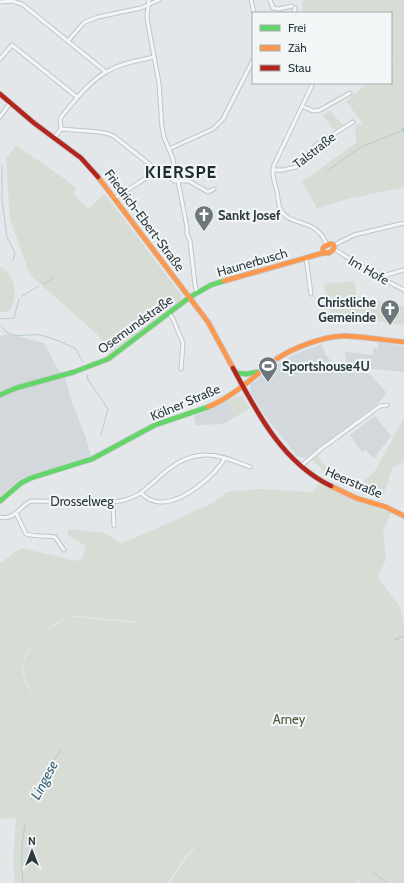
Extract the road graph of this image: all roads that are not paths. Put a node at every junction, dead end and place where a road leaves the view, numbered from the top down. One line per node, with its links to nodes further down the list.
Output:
1 (149, 0): 6 (street)
2 (159, 0): 6 (street)
3 (251, 0): 7 (street)
4 (270, 0): 8 (street)
5 (0, 2): 9 (street)
6 (148, 5): 9 (street); 10 (street)
7 (254, 12)
8 (294, 12)
9 (68, 41): 13 (street)
10 (154, 57): 13 (street); 24 (street)
11 (0, 58): 17 (street)
12 (252, 62): 24 (street)
13 (106, 72): 17 (street)
14 (313, 84): 19 (street)
15 (350, 93): 19 (street)
16 (0, 94): 18 (main road, Friedrich-Ebert-Straße)
17 (77, 97): 22 (street)
18 (10, 103): 20 (street); 23 (main road, Friedrich-Ebert-Straße)
19 (302, 106): 25 (street)
20 (0, 116)
21 (353, 122): 25 (street, Talstraße)
22 (61, 129): 23 (street); 27 (street)
23 (54, 138): 30 (main road, Friedrich-Ebert-Straße)
24 (169, 149): 26 (street)
25 (272, 170): 32 (street)
26 (168, 172): 27 (street); 28 (street)
27 (155, 174): 30 (street)
28 (178, 182): 29 (street); 39 (street)
29 (214, 189)
30 (115, 198): 41 (main road, Friedrich-Ebert-Straße)
31 (404, 223): 33 (street)
32 (327, 245): 33 (main road); 34 (main road)
33 (334, 247): 34 (main road, Haunerbusch); 37 (street, Im Hofe)
34 (323, 253): 35 (main road, Haunerbusch)
35 (306, 258): 39 (main road, Haunerbusch); 40 (street)
36 (404, 270): 37 (street)
37 (379, 277): 38 (street, Im Hofe)
38 (404, 290)
39 (197, 292): 41 (main road, Haunerbusch)
40 (311, 294)
41 (190, 298): 42 (main road, Osemundstraße); 46 (main road, Friedrich-Ebert-Straße)
42 (169, 313): 44 (street); 48 (main road, Osemundstraße)
43 (404, 342): 45 (main road, Kölner Straße)
44 (181, 369)
45 (259, 372): 46 (main road); 47 (main road, Kölner Straße)
46 (236, 373): 47 (main road, Friedrich-Ebert-Straße)
47 (242, 385): 51 (main road, Heerstraße); 54 (main road, Kölner Straße)
48 (0, 395)
49 (387, 405): 51 (street)
50 (225, 458): 52 (street, Drosselweg); 53 (street, Drosselweg); 53 (street)
51 (301, 466): 58 (main road, Heerstraße)
52 (250, 467)
53 (140, 493): 55 (street, Drosselweg)
54 (0, 501)
55 (113, 502): 56 (street, Drosselweg); 59 (street)
56 (16, 512): 57 (street, Drosselweg); 60 (street)
57 (0, 516)
58 (404, 516)
59 (114, 526)
60 (64, 550)

